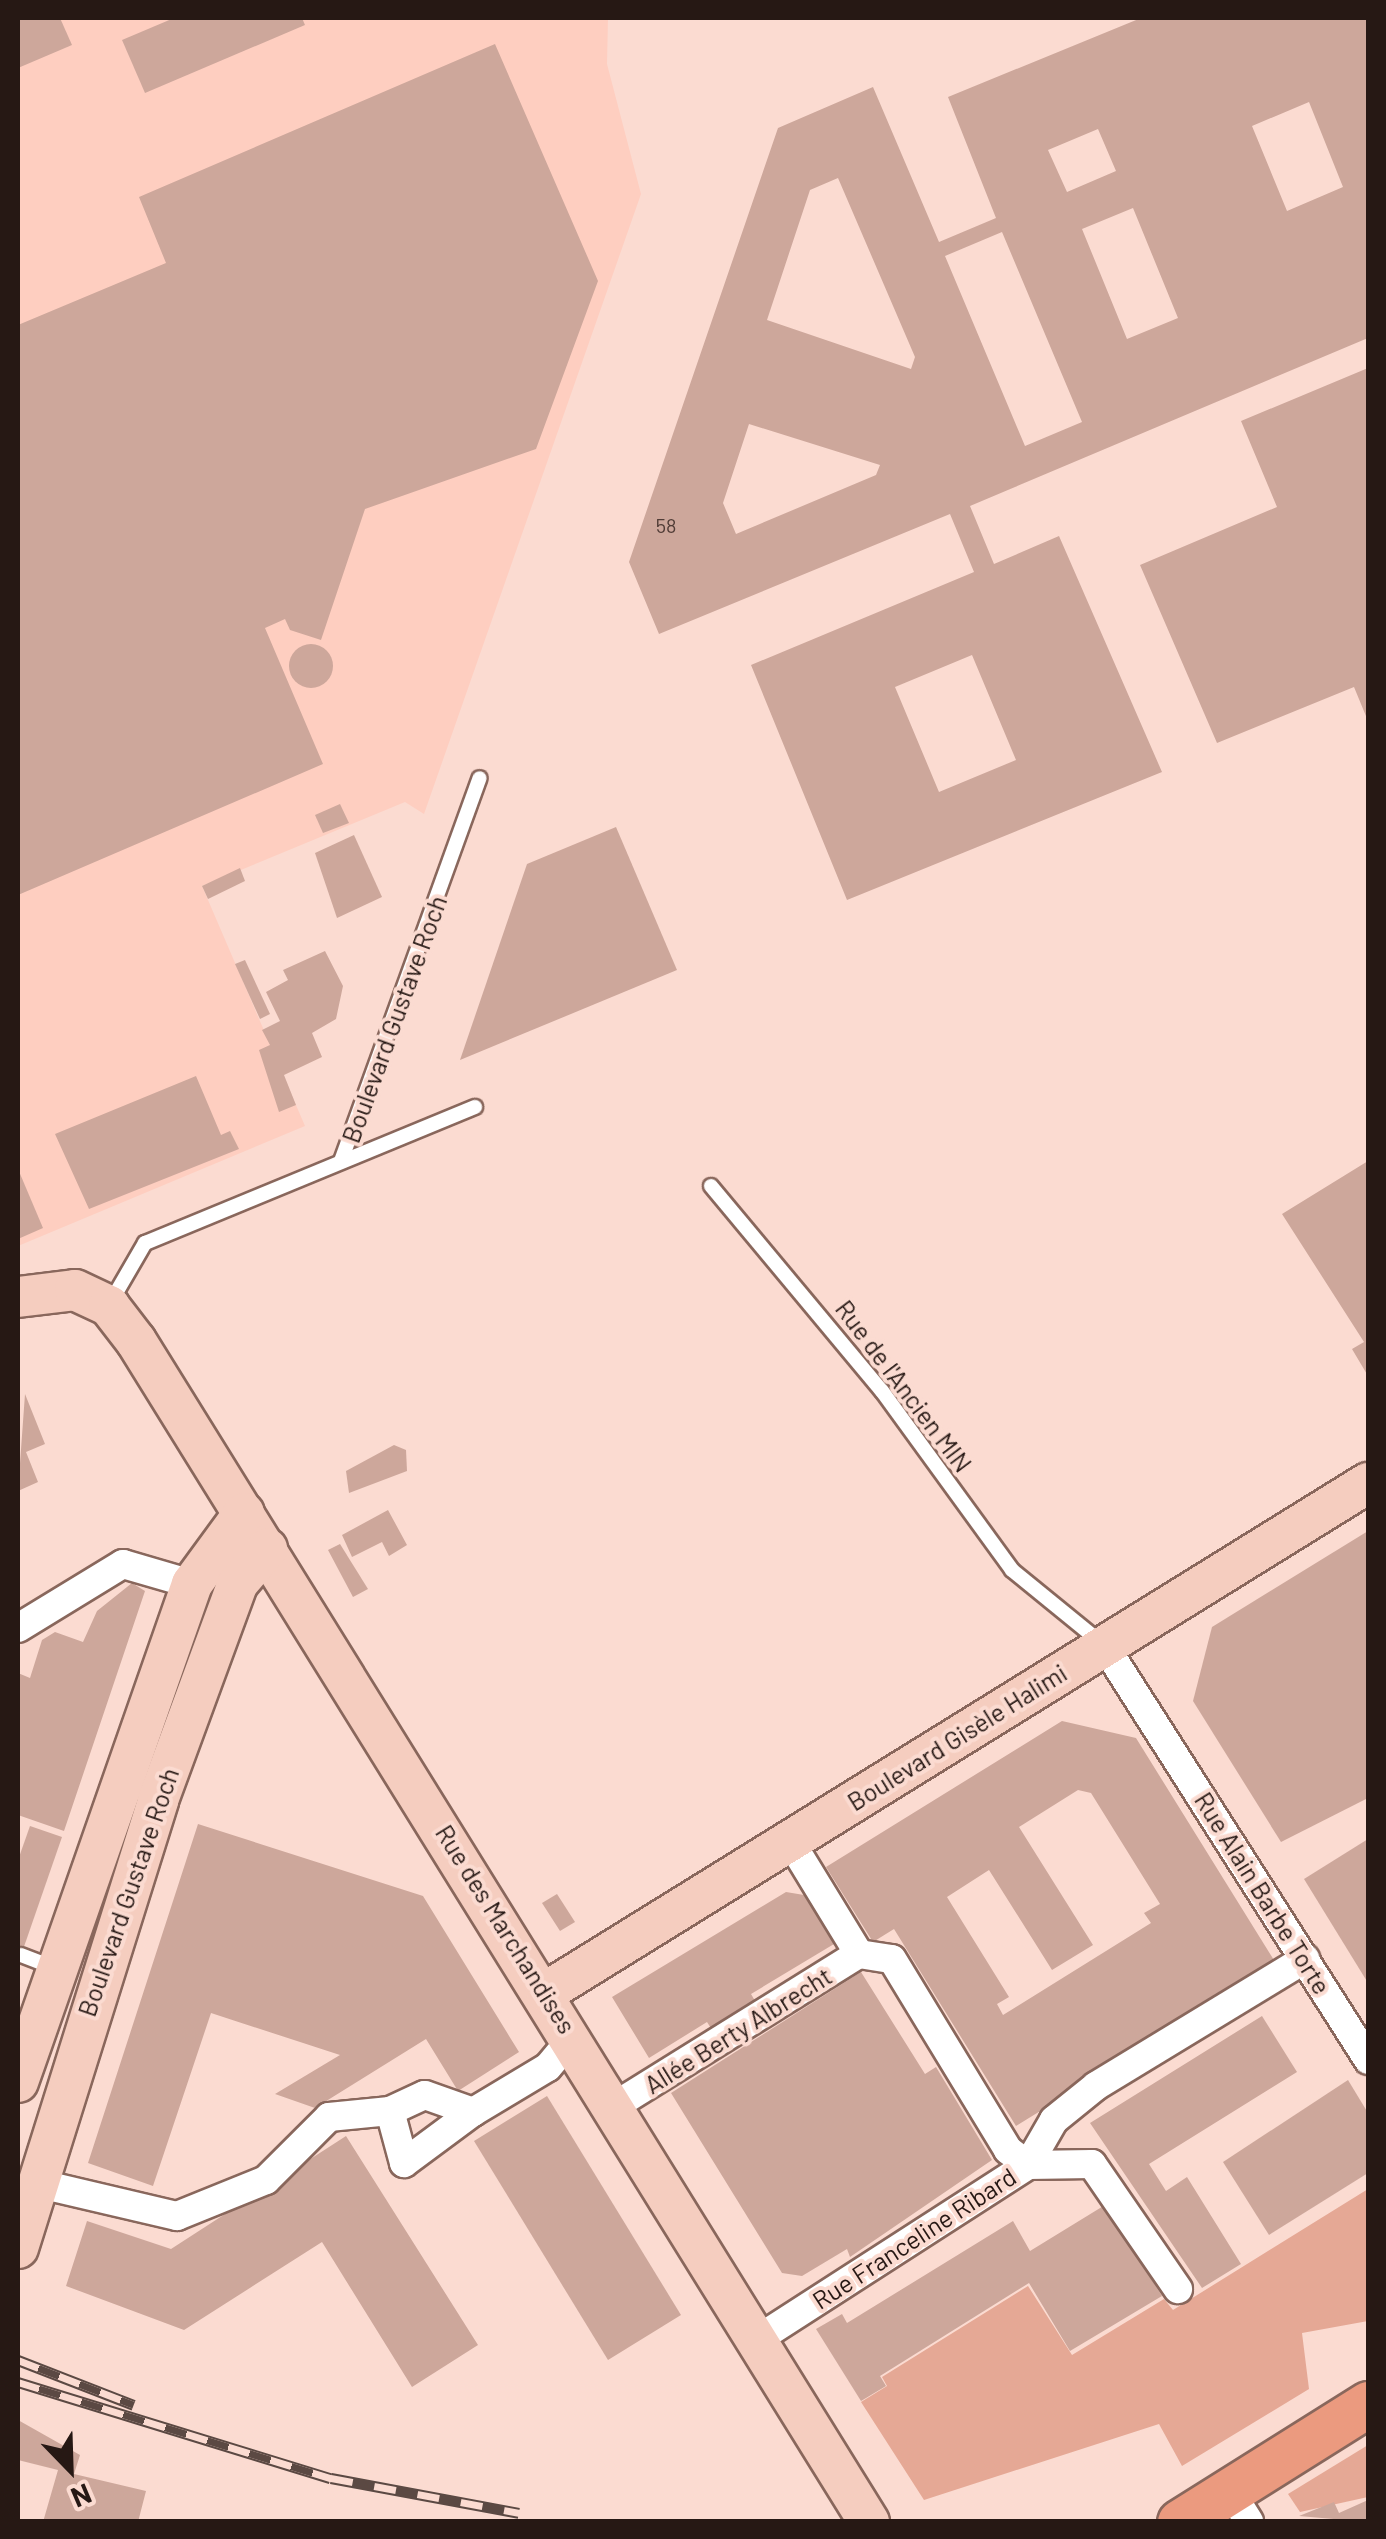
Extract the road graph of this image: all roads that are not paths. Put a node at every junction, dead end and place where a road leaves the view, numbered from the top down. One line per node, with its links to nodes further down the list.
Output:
1 (480, 778): 3 (lane, Boulevard Gustave Roch)
2 (475, 1107): 3 (lane)
3 (341, 1161): 6 (lane, Boulevard Gustave Roch)
4 (712, 1186): 12 (lane, Rue de l'Ancien MIN)
5 (18, 1297): 6 (street)
6 (109, 1306): 8 (street, Rue des Marchandises)
7 (1368, 1483): 12 (street, Boulevard Gisèle Halimi)
8 (244, 1513): 9 (street, Rue des Marchandises); 10 (street, Boulevard Gustave Roch)
9 (267, 1549): 15 (street, Boulevard Gustave Roch); 18 (street, Rue des Marchandises)
10 (192, 1584): 11 (street); 14 (street, Boulevard Gustave Roch)
11 (18, 1628)
12 (1104, 1645): 13 (street, Boulevard Gisèle Halimi); 17 (street, Rue Alain Barbe Torte)
13 (790, 1840): 16 (street); 18 (street, Boulevard Gisèle Halimi)
14 (95, 1852): 15 (street); 21 (street, Boulevard Gustave Roch)
15 (136, 1863): 26 (street, Boulevard Gustave Roch)
16 (859, 1954): 22 (street, Allée Berty Albrecht); 25 (street)
17 (1305, 1959): 20 (street, Rue Alain Barbe Torte); 25 (street, Rue Franceline Ribard)
18 (546, 1992): 19 (street, Rue des Marchandises)
19 (574, 2036): 22 (street, Rue des Marchandises); 24 (street)
20 (1368, 2060)
21 (18, 2082)
22 (616, 2106): 29 (street, Rue des Marchandises)
23 (390, 2111): 24 (street); 24 (street); 26 (street)
24 (473, 2112)
25 (1028, 2164): 28 (street); 29 (street, Rue Franceline Ribard)
26 (36, 2183): 27 (street, Boulevard Gustave Roch)
27 (18, 2248)
28 (1178, 2289)
29 (758, 2339): 32 (street, Rue des Marchandises)
30 (1368, 2404): 31 (main road)
31 (1239, 2506): 33 (main road)
32 (869, 2522)
33 (1180, 2522)

